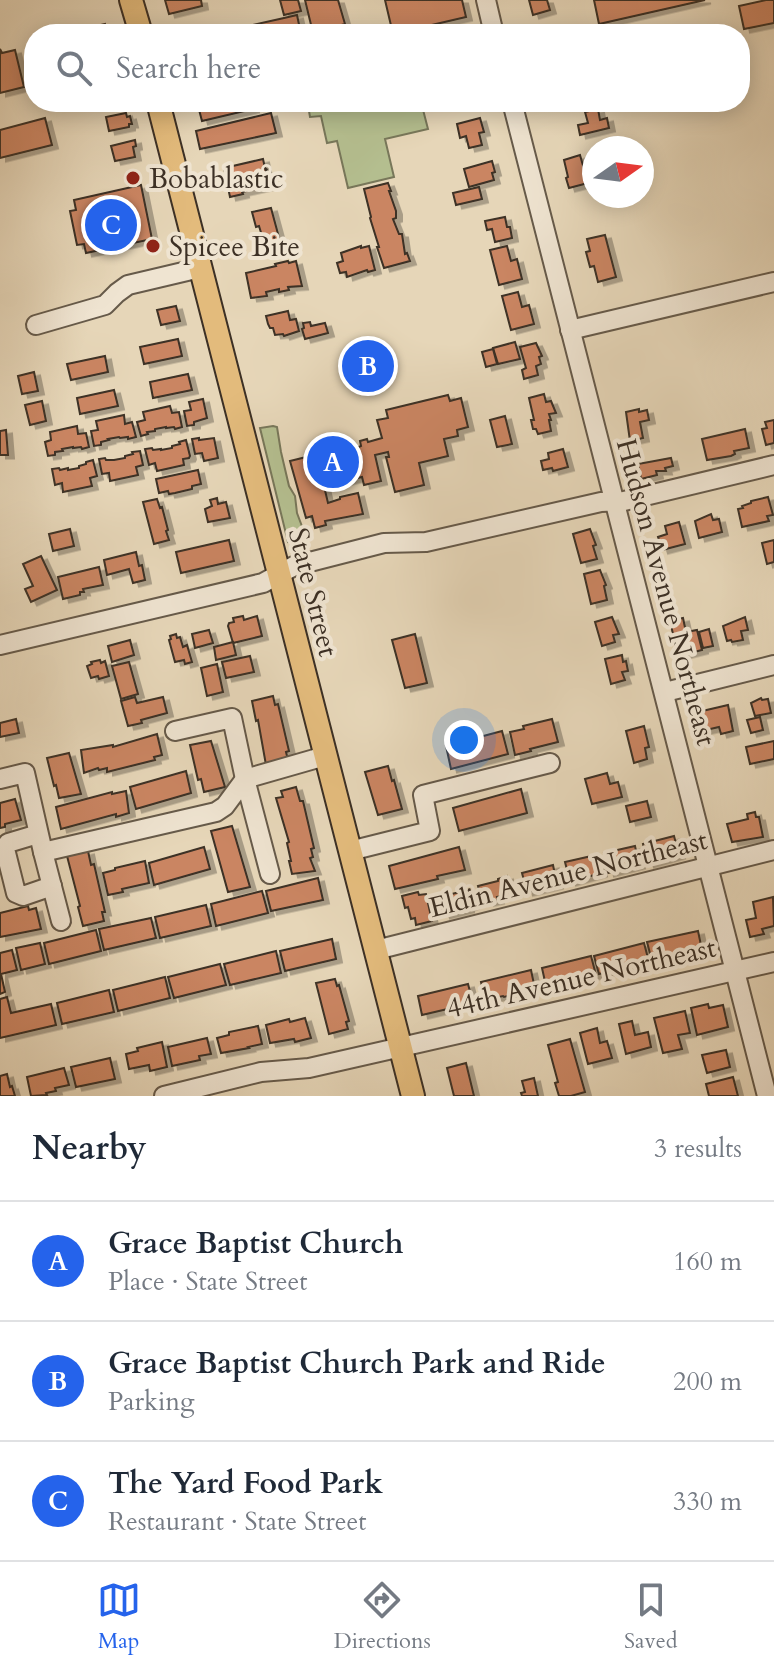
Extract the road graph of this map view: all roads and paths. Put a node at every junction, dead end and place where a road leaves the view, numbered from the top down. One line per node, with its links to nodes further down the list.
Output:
1 (131, 0): 3 (main road)
2 (486, 0): 4 (street)
3 (138, 24)
4 (492, 24)
5 (161, 112): 7 (main road, State Street)
6 (515, 112): 10 (street, Hudson Avenue Northeast)
7 (200, 268): 9 (street); 13 (main road, State Street)
8 (774, 282): 10 (street)
9 (36, 325)
10 (570, 330): 12 (street, Hudson Avenue Northeast)
11 (774, 465): 12 (street)
12 (614, 502): 13 (street); 16 (street, Hudson Avenue Northeast)
13 (279, 574): 14 (street); 18 (main road, State Street)
14 (0, 645)
15 (774, 665): 16 (street)
16 (665, 692): 25 (street, Hudson Avenue Northeast)
17 (175, 731): 21 (street)
18 (325, 756): 21 (street); 24 (main road, State Street)
19 (550, 763): 24 (street)
20 (0, 779): 22 (street)
21 (245, 779): 22 (street); 26 (street)
22 (40, 843): 27 (street); 27 (street)
23 (774, 850): 25 (street, Eldin Avenue Northeast)
24 (350, 851): 29 (main road, State Street)
25 (708, 866): 29 (street, Eldin Avenue Northeast); 31 (street, Hudson Avenue Northeast)
26 (270, 874)
27 (52, 886): 28 (street)
28 (61, 921)
29 (376, 950): 32 (main road, State Street)
30 (774, 962): 31 (street, 44th Avenue Northeast)
31 (735, 971): 32 (street, 44th Avenue Northeast); 35 (street, Hudson Avenue Northeast)
32 (400, 1047): 33 (street, 44th Avenue Northeast); 34 (main road, State Street)
33 (164, 1096)
34 (413, 1096)
35 (767, 1096)

